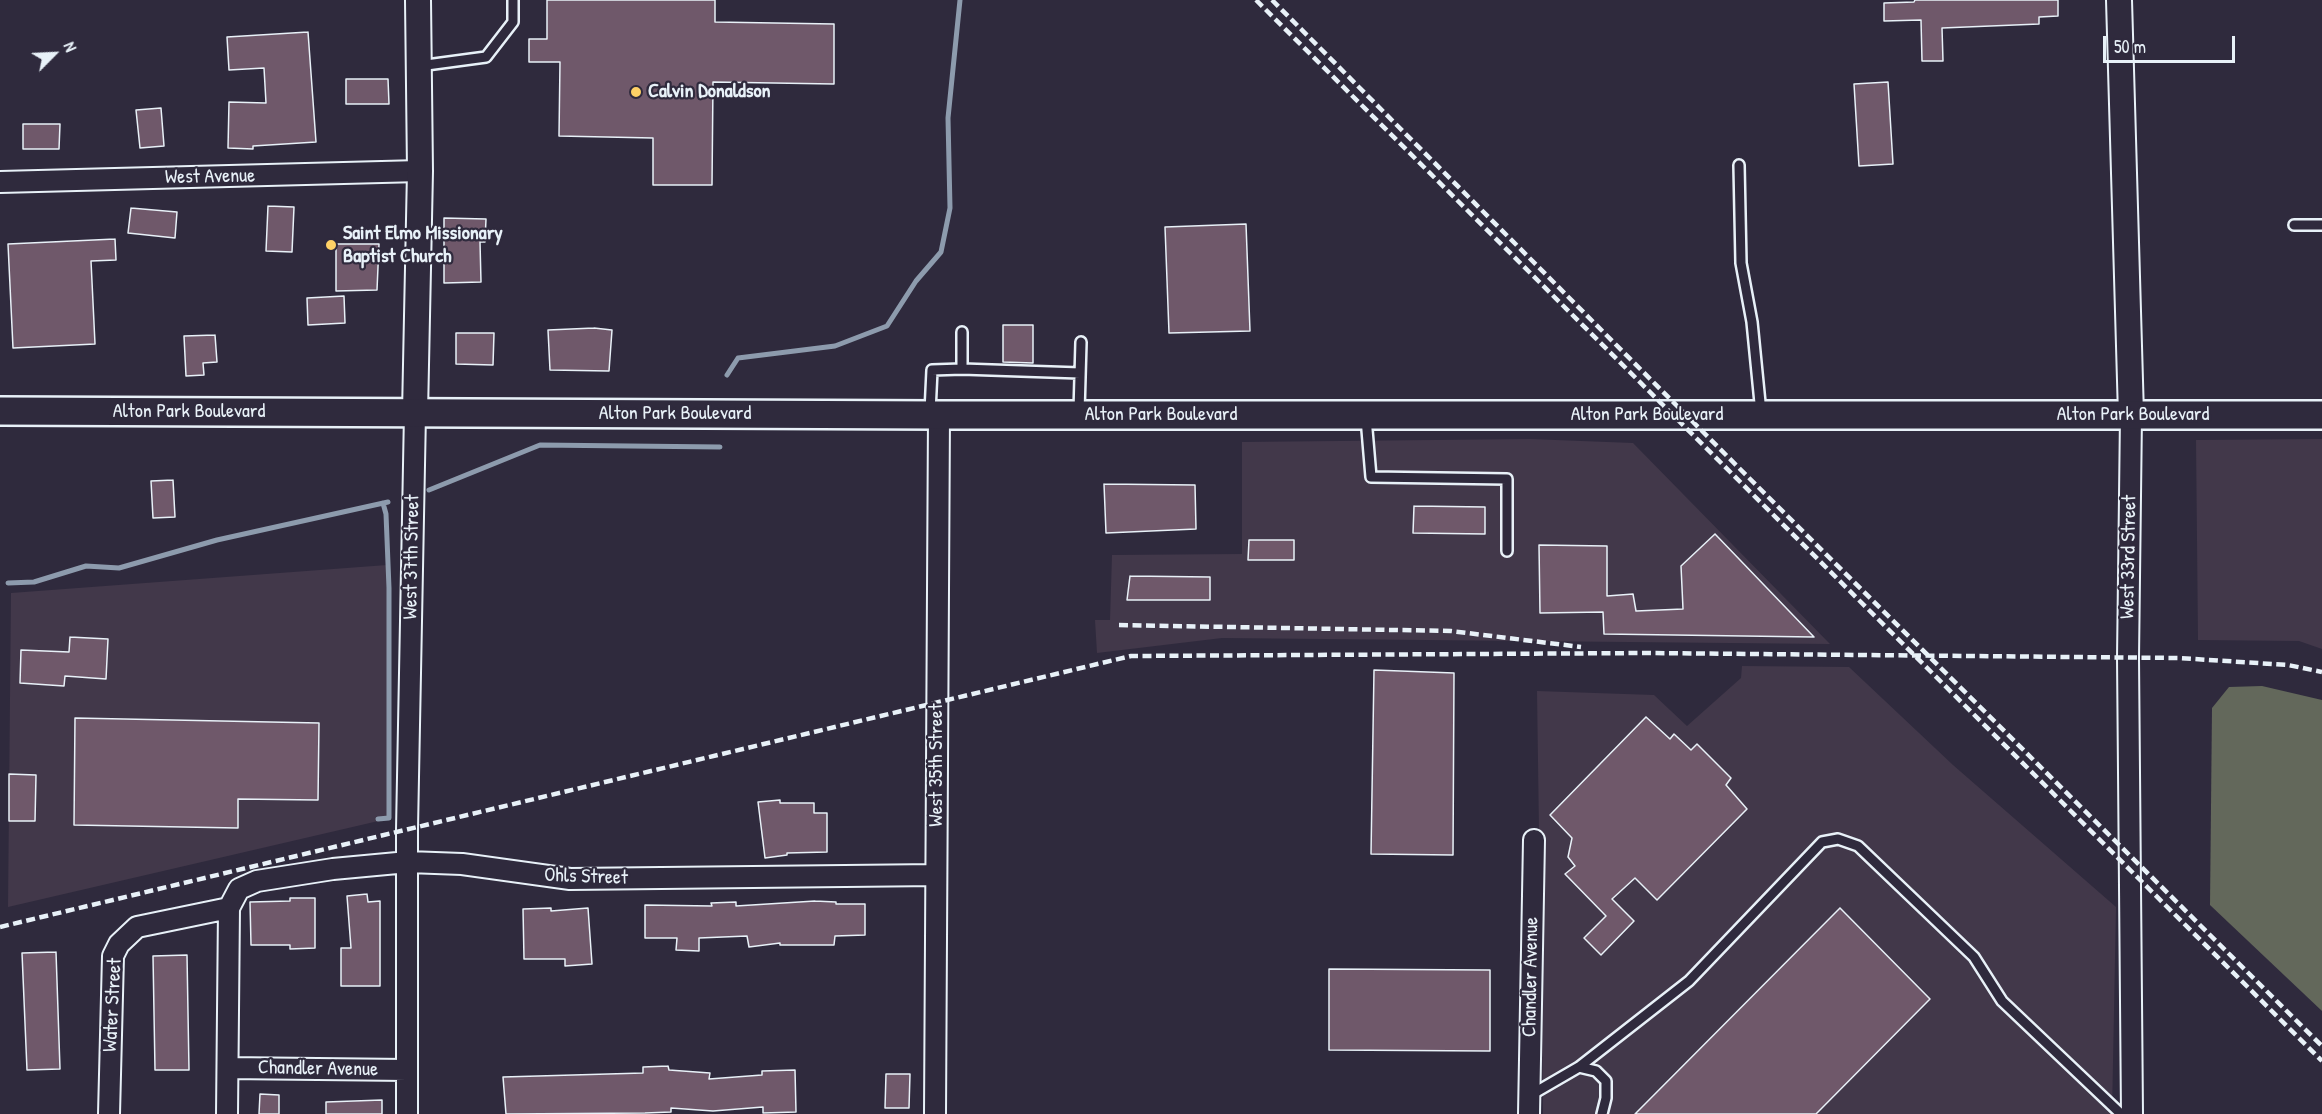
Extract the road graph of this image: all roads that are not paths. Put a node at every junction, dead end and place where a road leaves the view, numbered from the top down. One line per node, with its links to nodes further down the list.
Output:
1 (418, 0): 4 (street, West 37th Street)
2 (513, 0): 4 (lane)
3 (2119, 0): 20 (street, West 33rd Street)
4 (419, 66): 6 (street, West 37th Street)
5 (1739, 165): 19 (lane)
6 (420, 171): 7 (street, West Avenue); 15 (street, West 37th Street)
7 (0, 182)
8 (2294, 225): 9 (lane)
9 (2322, 225)
10 (962, 332): 12 (lane)
11 (1081, 342): 13 (lane)
12 (962, 369): 13 (lane); 17 (lane)
13 (1080, 373): 16 (lane)
14 (0, 411): 15 (main road, Alton Park Boulevard)
15 (415, 413): 17 (main road, Alton Park Boulevard); 24 (street, West 37th Street)
16 (1079, 414): 17 (main road, Alton Park Boulevard); 18 (main road, Alton Park Boulevard)
17 (934, 415): 25 (street, West 35th Street)
18 (1366, 415): 19 (main road, Alton Park Boulevard); 22 (lane)
19 (1762, 415): 20 (main road, Alton Park Boulevard)
20 (2138, 415): 21 (main road, Alton Park Boulevard); 37 (street, West 33rd Street)
21 (2322, 415)
22 (1507, 551)
23 (1534, 840): 30 (street, Chandler Avenue)
24 (408, 862): 25 (street, Ohls Street); 26 (street, Ohls Street); 29 (street, West 37th Street)
25 (936, 875): 34 (street, West 35th Street)
26 (229, 909): 28 (street); 31 (street, Water Street)
27 (1579, 1067): 30 (lane); 35 (lane); 36 (lane)
28 (228, 1068): 29 (street, Chandler Avenue); 32 (street)
29 (407, 1070): 33 (street, West 37th Street)
30 (1529, 1105)
31 (109, 1114)
32 (227, 1114)
33 (407, 1114)
34 (935, 1114)
35 (1602, 1114)
36 (2121, 1114)
37 (2132, 1114)

